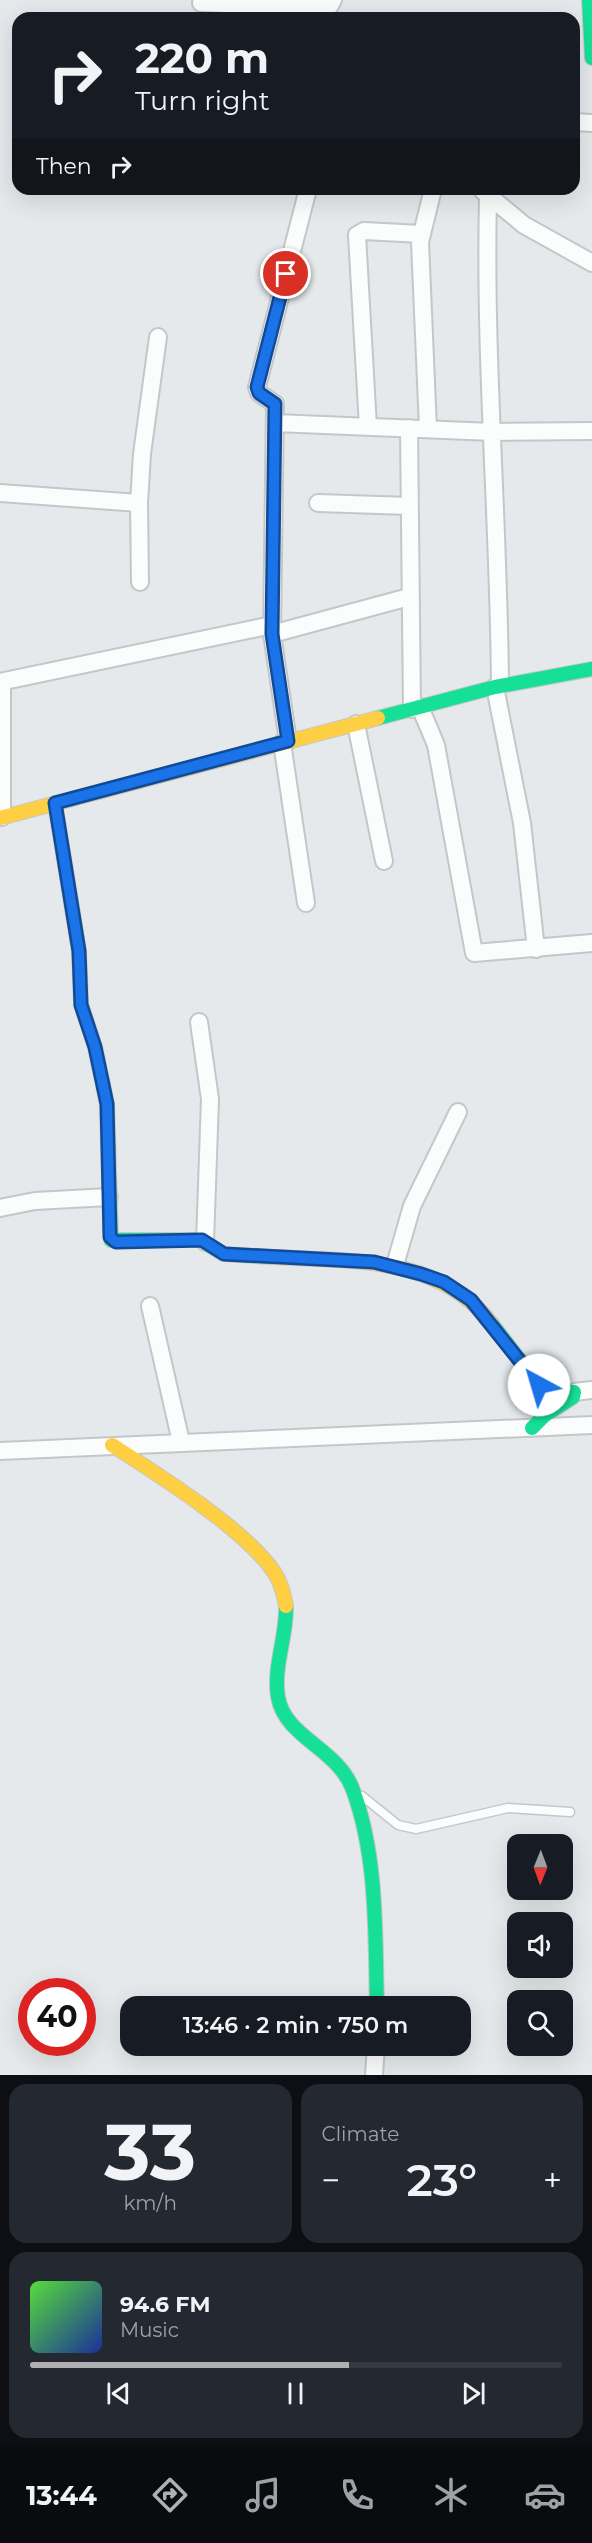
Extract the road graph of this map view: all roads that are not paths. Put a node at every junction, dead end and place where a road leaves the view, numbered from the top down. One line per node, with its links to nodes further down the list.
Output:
1 (333, 0): 3 (street)
2 (589, 0): 4 (street)
3 (201, 3)
4 (591, 18): 5 (street)
5 (592, 58)
6 (306, 195): 13 (street)
7 (431, 195): 10 (street)
8 (484, 195): 18 (street)
9 (486, 195): 11 (street)
10 (421, 234): 14 (street); 16 (street)
11 (592, 263)
12 (158, 337): 20 (street)
13 (275, 423): 14 (street); 25 (street)
14 (368, 427): 15 (street)
15 (409, 428): 16 (street); 22 (street)
16 (428, 429): 18 (street)
17 (592, 431): 18 (street)
18 (493, 432): 28 (street)
19 (0, 493): 20 (street)
20 (139, 503): 23 (street)
21 (318, 504): 22 (street)
22 (409, 506): 24 (street)
23 (140, 582)
24 (409, 597): 25 (street); 29 (street)
25 (272, 629): 27 (street); 31 (street)
26 (592, 671): 28 (street)
27 (1, 682): 33 (street)
28 (498, 687): 29 (street); 37 (street)
29 (416, 708): 30 (street); 37 (street)
30 (356, 724): 31 (street); 34 (street)
31 (285, 742): 32 (street); 35 (street)
32 (55, 803): 33 (street); 40 (street)
33 (1, 817)
34 (384, 861)
35 (306, 903)
36 (592, 943): 37 (street)
37 (536, 949)
38 (199, 1022): 42 (street)
39 (458, 1112): 43 (street)
40 (109, 1197): 41 (street); 42 (street)
41 (0, 1208)
42 (205, 1242): 43 (street)
43 (395, 1266): 46 (street)
44 (150, 1306): 49 (street)
45 (592, 1390): 46 (street)
46 (574, 1392): 48 (street)
47 (592, 1425): 48 (street)
48 (532, 1428): 49 (street)
49 (181, 1442): 50 (street)
50 (112, 1445): 51 (street); 52 (street)
51 (0, 1451)
52 (353, 1789): 53 (lane); 54 (street)
53 (570, 1812)
54 (376, 1996)
55 (375, 2056): 56 (street)
56 (374, 2075)

